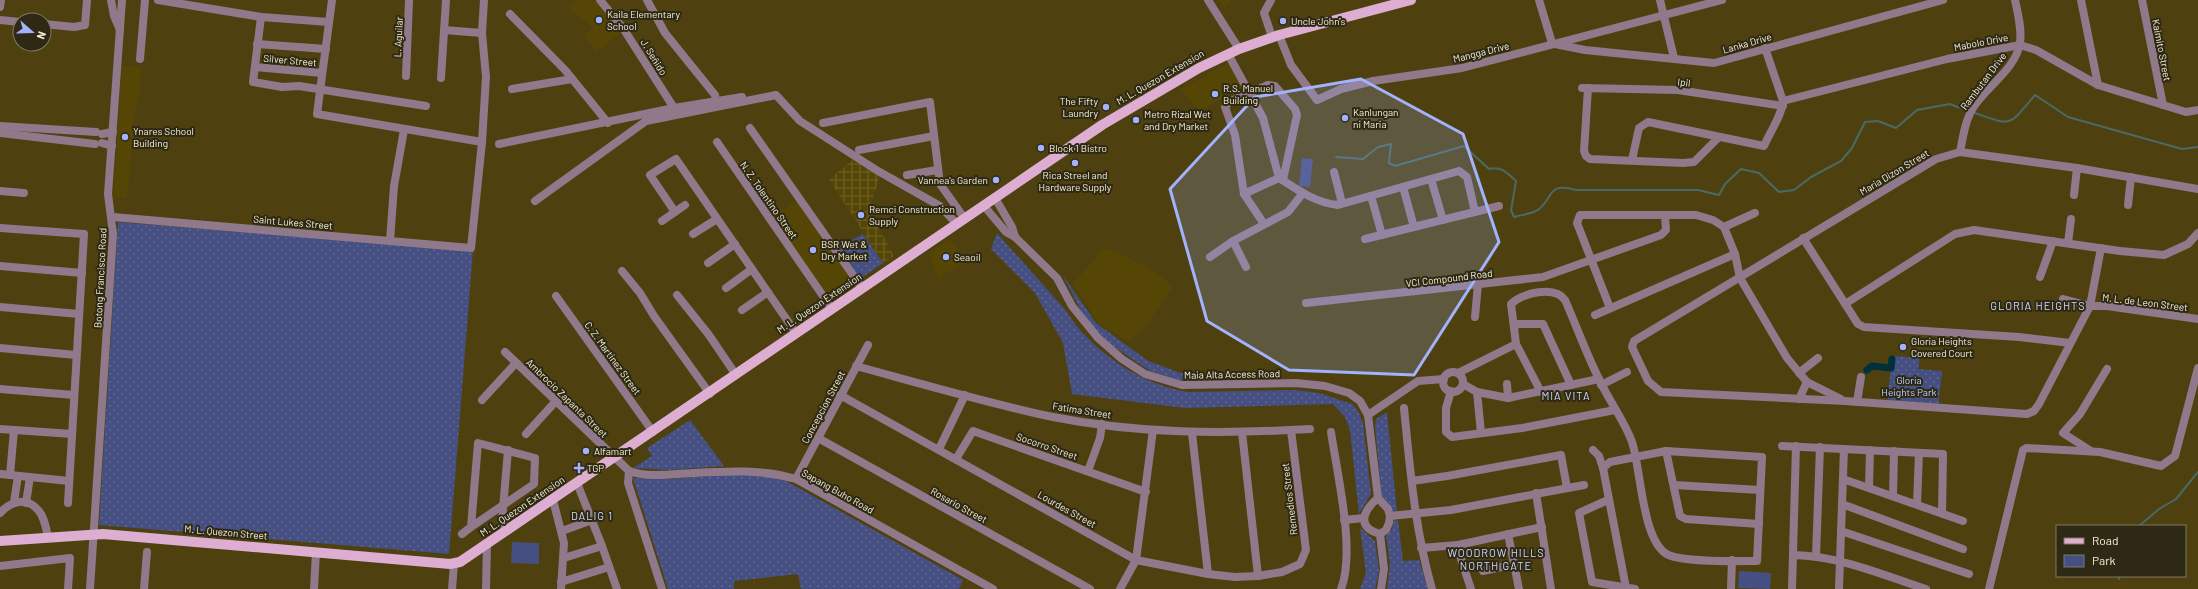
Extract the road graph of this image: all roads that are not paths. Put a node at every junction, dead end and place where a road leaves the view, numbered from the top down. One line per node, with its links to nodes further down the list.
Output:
1 (1, 0): 23 (street)
2 (87, 0): 30 (street)
3 (111, 0): 32 (street)
4 (122, 0): 32 (street, Botong Francisco Road)
5 (145, 0): 43 (street)
6 (158, 0): 26 (street)
7 (332, 0): 29 (street)
8 (409, 0): 46 (street, L. Aguilar)
9 (446, 0): 31 (street)
10 (484, 0): 33 (street)
11 (600, 0): 58 (street, J. Señido)
12 (647, 0): 54 (street)
13 (1208, 0): 40 (street)
14 (1271, 0): 34 (street)
15 (1411, 0): 34 (main road, M. L. Quezon Extension)
16 (1540, 0): 36 (street)
17 (1660, 0): 25 (street)
18 (1722, 0): 25 (street, Mangga Drive)
19 (1943, 0): 38 (street, Lanka Drive)
20 (2015, 0): 37 (street)
21 (2081, 0): 49 (street)
22 (2142, 0): 56 (street, Kaimito Street)
23 (0, 7)
24 (510, 14): 48 (street)
25 (1664, 15): 36 (street, Mangga Drive); 42 (street)
26 (261, 16): 29 (street); 35 (street)
27 (0, 20): 28 (street)
28 (12, 21)
29 (329, 22): 39 (street)
30 (52, 25)
31 (444, 30): 33 (street); 47 (street)
32 (120, 31): 65 (street, Botong Francisco Road)
33 (482, 33): 69 (street)
34 (1275, 36): 36 (street, Mangga Drive); 40 (main road, M. L. Quezon Extension)
35 (258, 44): 39 (street); 44 (street)
36 (1552, 44): 42 (street, Lanka Drive)
37 (2020, 45): 49 (street, Mabolo Drive); 55 (street, Mabolo Drive); 74 (street, Rambutan Drive)
38 (1765, 48): 42 (street, Lanka Drive); 55 (street)
39 (326, 49): 45 (street)
40 (1239, 49): 41 (main road, M. L. Quezon Extension)
41 (1228, 54): 52 (street); 91 (main road, M. L. Quezon Extension)
42 (1674, 58)
43 (140, 59)
44 (255, 67): 45 (street, Silver Street); 50 (street)
45 (322, 73): 50 (street)
46 (406, 76)
47 (441, 78)
48 (572, 79): 51 (street); 60 (street)
49 (2098, 85): 56 (street, Mabolo Drive)
50 (320, 89): 57 (street); 64 (street)
51 (512, 89)
52 (1250, 92): 81 (street); 81 (street); 88 (street)
53 (752, 100): 54 (street); 92 (street); 107 (street)
54 (716, 101): 58 (street)
55 (1783, 104): 68 (street); 75 (street, Ipil)
56 (2163, 104): 59 (street, Mabolo Drive)
57 (426, 106)
58 (674, 108): 60 (street)
59 (2198, 110)
60 (608, 123): 71 (street)
61 (823, 123): 67 (street)
62 (0, 126): 65 (street)
63 (750, 128): 137 (street)
64 (404, 130): 69 (street); 118 (street)
65 (113, 132): 72 (street, Botong Francisco Road)
66 (0, 133): 72 (street)
67 (934, 136): 73 (street); 77 (street)
68 (1718, 138): 75 (street); 75 (street)
69 (482, 142): 118 (street, Saint Lukes Street)
70 (717, 142): 147 (street, N. Z. Tolentino Street)
71 (499, 144)
72 (112, 146): 102 (street, Botong Francisco Road)
73 (859, 150)
74 (1960, 152): 76 (street, Maria Dizon Street); 116 (street, Maria Dizon Street)
75 (1632, 160)
76 (2077, 168): 80 (street, Maria Dizon Street); 89 (street)
77 (937, 170): 79 (street); 107 (street)
78 (1334, 172): 93 (street)
79 (907, 175)
80 (2131, 177): 84 (street, Maria Dizon Street); 95 (street)
81 (1281, 179): 87 (street); 88 (street)
82 (1430, 179): 83 (street); 99 (street); 105 (street)
83 (1403, 187): 90 (street); 109 (street)
84 (2198, 189)
85 (0, 191): 86 (street)
86 (24, 193)
87 (1303, 193): 93 (street); 108 (street)
88 (1244, 194): 108 (street)
89 (2074, 195)
90 (1371, 196): 93 (street); 114 (street)
91 (995, 198): 96 (main road, M. L. Quezon Extension); 115 (street, Maia Alta Access Road)
92 (534, 201)
93 (1342, 204)
94 (685, 205): 98 (street)
95 (2128, 205)
96 (984, 206): 107 (main road, M. L. Quezon Extension); 115 (street, Maia Alta Access Road)
97 (1499, 206): 99 (street)
98 (675, 212): 104 (street); 106 (street)
99 (1475, 212): 105 (street)
100 (1755, 213): 110 (street)
101 (1666, 215): 110 (street); 126 (street, VCI Compound Road); 126 (street)
102 (113, 218): 118 (street, Saint Lukes Street); 265 (street, Botong Francisco Road)
103 (2071, 218): 121 (street)
104 (717, 219): 113 (street); 122 (street)
105 (1443, 220): 109 (street)
106 (662, 221)
107 (961, 221): 137 (main road, M. L. Quezon Extension)
108 (1264, 224): 119 (street)
109 (1414, 227): 114 (street)
110 (1724, 227): 124 (street)
111 (0, 228): 132 (street)
112 (2198, 233): 123 (street)
113 (694, 234)
114 (1382, 235): 117 (street)
115 (1015, 238): 193 (street, Maia Alta Access Road)
116 (1803, 238): 133 (street, Maria Dizon Street); 143 (street)
117 (1365, 239)
118 (390, 241)
119 (1233, 241): 125 (street); 129 (street)
120 (2053, 241): 121 (street); 134 (street); 143 (street)
121 (2068, 243): 123 (street)
122 (735, 244): 127 (street); 130 (street)
123 (2101, 248): 144 (street)
124 (1735, 254): 133 (street); 146 (street)
125 (1210, 257)
126 (1592, 260): 135 (street, VCI Compound Road); 146 (street)
127 (708, 263)
128 (0, 266): 132 (street)
129 (1246, 267)
130 (752, 269): 136 (street); 138 (street)
131 (622, 271): 181 (street)
132 (82, 273): 149 (street)
133 (1740, 278): 168 (street); 186 (street, Maria Dizon Street)
134 (2040, 278)
135 (1478, 284): 142 (street, VCI Compound Road); 151 (street)
136 (726, 288)
137 (862, 288): 147 (main road, M. L. Quezon Extension)
138 (768, 292): 148 (street); 154 (street)
139 (678, 295): 169 (street)
140 (556, 296): 200 (street, C. Z. Martinez Street)
141 (2063, 299): 144 (street, M. L. de Leon Street)
142 (1306, 303)
143 (1845, 304): 155 (street)
144 (2090, 306): 152 (street, M. L. de Leon Street); 155 (street)
145 (0, 307): 149 (street)
146 (1610, 308): 150 (street)
147 (832, 309): 154 (main road, M. L. Quezon Extension)
148 (742, 310)
149 (79, 314): 160 (street)
150 (1595, 315)
151 (1475, 317)
152 (2198, 320)
153 (1514, 326): 156 (street); 172 (street); 176 (street)
154 (796, 333): 169 (main road, M. L. Quezon Extension)
155 (2070, 343): 190 (street)
156 (1516, 344): 167 (street); 180 (street)
157 (868, 345): 163 (street, Concepcion Street)
158 (0, 348): 160 (street)
159 (505, 352): 162 (street, Ambrocio Zapanta Street)
160 (76, 355): 182 (street)
161 (1818, 358): 168 (street)
162 (516, 363): 187 (street); 188 (street, Ambrocio Zapanta Street)
163 (856, 366): 183 (street, Concepcion Street); 184 (street, Fatima Street)
164 (2198, 368): 218 (street)
165 (2107, 369): 218 (street)
166 (1627, 372): 172 (street)
167 (1458, 373): 171 (street); 174 (street)
168 (1799, 373): 173 (street)
169 (736, 375): 181 (main road, M. L. Quezon Extension)
170 (1861, 377): 190 (street)
171 (1444, 379): 178 (street); 193 (street)
172 (1600, 382): 176 (street); 192 (street)
173 (1807, 382): 186 (street); 189 (street)
174 (1463, 384): 178 (street); 179 (street)
175 (1507, 384): 185 (street)
176 (1571, 385): 180 (street)
177 (0, 389): 182 (street)
178 (1451, 391): 204 (street)
179 (1477, 392): 185 (street); 204 (street)
180 (1541, 392): 185 (street)
181 (710, 394): 200 (main road, M. L. Quezon Extension)
182 (74, 395): 205 (street)
183 (840, 395): 207 (street, Concepcion Street); 211 (street, Lourdes Street)
184 (965, 395): 194 (street, Fatima Street); 211 (street)
185 (1508, 398)
186 (1799, 399): 189 (street)
187 (482, 400)
188 (556, 401): 206 (street); 220 (street, Ambrocio Zapanta Street)
189 (1845, 401): 190 (street)
190 (1857, 402)
191 (1404, 408): 232 (street)
192 (1615, 410): 204 (street); 221 (street)
193 (1368, 415): 242 (street, Maia Alta Access Road)
194 (1102, 424): 198 (street, Fatima Street); 225 (street)
195 (0, 429): 197 (street)
196 (1310, 429): 199 (street, Fatima Street)
197 (14, 430): 205 (street); 227 (street)
198 (1153, 430): 201 (street, Fatima Street); 239 (street)
199 (1291, 430): 202 (street, Fatima Street); 285 (street, Remedios Street)
200 (653, 432): 220 (main road, M. L. Quezon Extension)
201 (1192, 432): 202 (street, Fatima Street); 290 (street)
202 (1242, 432): 292 (street)
203 (1331, 432): 257 (street)
204 (1481, 433)
205 (72, 434): 231 (street)
206 (526, 434)
207 (818, 438): 230 (street, Concepcion Street); 304 (street, Rosario Street)
208 (1782, 446): 209 (street)
209 (1796, 446): 210 (street); 278 (street)
210 (1820, 447): 212 (street); 279 (street)
211 (939, 449): 222 (street, Lourdes Street)
212 (1844, 449): 215 (street); 229 (street)
213 (508, 450): 250 (street); 250 (street); 260 (street)
214 (1593, 450): 223 (street)
215 (1870, 450): 217 (street); 236 (street)
216 (1666, 451): 221 (street); 235 (street); 238 (street)
217 (1894, 451): 219 (street); 241 (street)
218 (2092, 451): 316 (street)
219 (1919, 453): 249 (street); 253 (street)
220 (615, 458): 224 (street); 233 (main road, M. L. Quezon Extension)
221 (1635, 458): 223 (street); 282 (street)
222 (956, 459): 225 (street, Socorro Street); 281 (street, Lourdes Street)
223 (1603, 468): 244 (street)
224 (629, 471): 230 (street, Sapang Buho Road); 302 (street)
225 (1088, 471): 239 (street, Socorro Street)
226 (0, 474): 227 (street)
227 (14, 475): 228 (street); 245 (street)
228 (30, 477): 231 (street); 246 (street)
229 (1843, 478): 236 (street); 248 (street)
230 (796, 479): 303 (street, Sapang Buho Road)
231 (69, 481): 247 (street)
232 (1412, 481): 237 (street); 252 (street)
233 (577, 483): 243 (main road, M. L. Quezon Extension); 256 (street)
234 (1584, 485): 237 (street)
235 (1674, 485): 238 (street); 259 (street)
236 (1869, 487): 241 (street)
237 (1567, 488): 240 (street)
238 (1760, 490): 259 (street)
239 (1146, 492): 281 (street)
240 (1536, 493): 252 (street); 261 (street)
241 (1893, 496): 249 (street)
242 (1378, 498): 254 (street, Maia Alta Access Road); 255 (street)
243 (553, 500): 262 (street); 264 (main road, M. L. Quezon Extension)
244 (1608, 500): 294 (street); 294 (street)
245 (14, 502): 246 (street); 251 (street)
246 (26, 503): 269 (street)
247 (68, 503)
248 (1842, 504): 263 (street); 275 (street)
249 (1917, 504): 253 (street)
250 (503, 505): 260 (street); 264 (street)
251 (0, 513)
252 (1416, 513): 254 (street); 274 (street)
253 (1942, 513): 258 (street)
254 (1390, 516): 267 (street)
255 (1361, 518): 257 (street); 267 (street)
256 (592, 520): 262 (street); 273 (street)
257 (1344, 520): 306 (street)
258 (1963, 521)
259 (1759, 524): 282 (street)
260 (471, 527): 266 (street)
261 (1542, 527): 268 (street); 311 (street)
262 (562, 531): 280 (street)
263 (1841, 531): 283 (street); 291 (street)
264 (506, 532): 271 (main road, M. L. Quezon Extension)
265 (93, 534): 269 (main road, M. L. Quezon Street); 277 (main road, M. L. Quezon Street); 296 (street, Botong Francisco Road)
266 (462, 534)
267 (1380, 534): 307 (street)
268 (1508, 534): 272 (street); 286 (street)
269 (48, 536): 270 (main road, M. L. Quezon Street)
270 (0, 541)
271 (487, 544): 284 (main road, M. L. Quezon Extension); 300 (street)
272 (1458, 545): 274 (street); 309 (street)
273 (602, 546): 280 (street); 288 (street)
274 (1422, 548): 308 (street)
275 (1962, 549)
276 (147, 552): 297 (street)
277 (316, 552): 284 (main road, M. L. Quezon Street); 298 (street)
278 (1793, 555): 279 (street); 313 (street)
279 (1816, 556): 283 (street)
280 (564, 558): 293 (street)
281 (1136, 560): 290 (street, Lourdes Street); 305 (street)
282 (1732, 560): 312 (street)
283 (1840, 561): 314 (street); 315 (street)
284 (452, 564): 299 (street)
285 (1300, 564): 292 (street, Lourdes Street)
286 (1515, 564): 289 (street); 310 (street)
287 (0, 566): 295 (street)
288 (609, 566): 293 (street); 301 (street)
289 (1483, 571)
290 (1208, 574): 292 (street, Lourdes Street)
291 (1969, 574)
292 (1258, 576)
293 (561, 586)
294 (1630, 588)
295 (68, 589)
296 (90, 589)
297 (144, 589)
298 (314, 589)
299 (452, 589)
300 (486, 589)
301 (617, 589)
302 (662, 589)
303 (993, 589)
304 (1090, 589)
305 (1120, 589)
306 (1341, 589)
307 (1381, 589)
308 (1432, 589)
309 (1471, 589)
310 (1519, 589)
311 (1551, 589)
312 (1731, 589)
313 (1792, 589)
314 (1839, 589)
315 (1926, 589)
316 (1989, 589)

